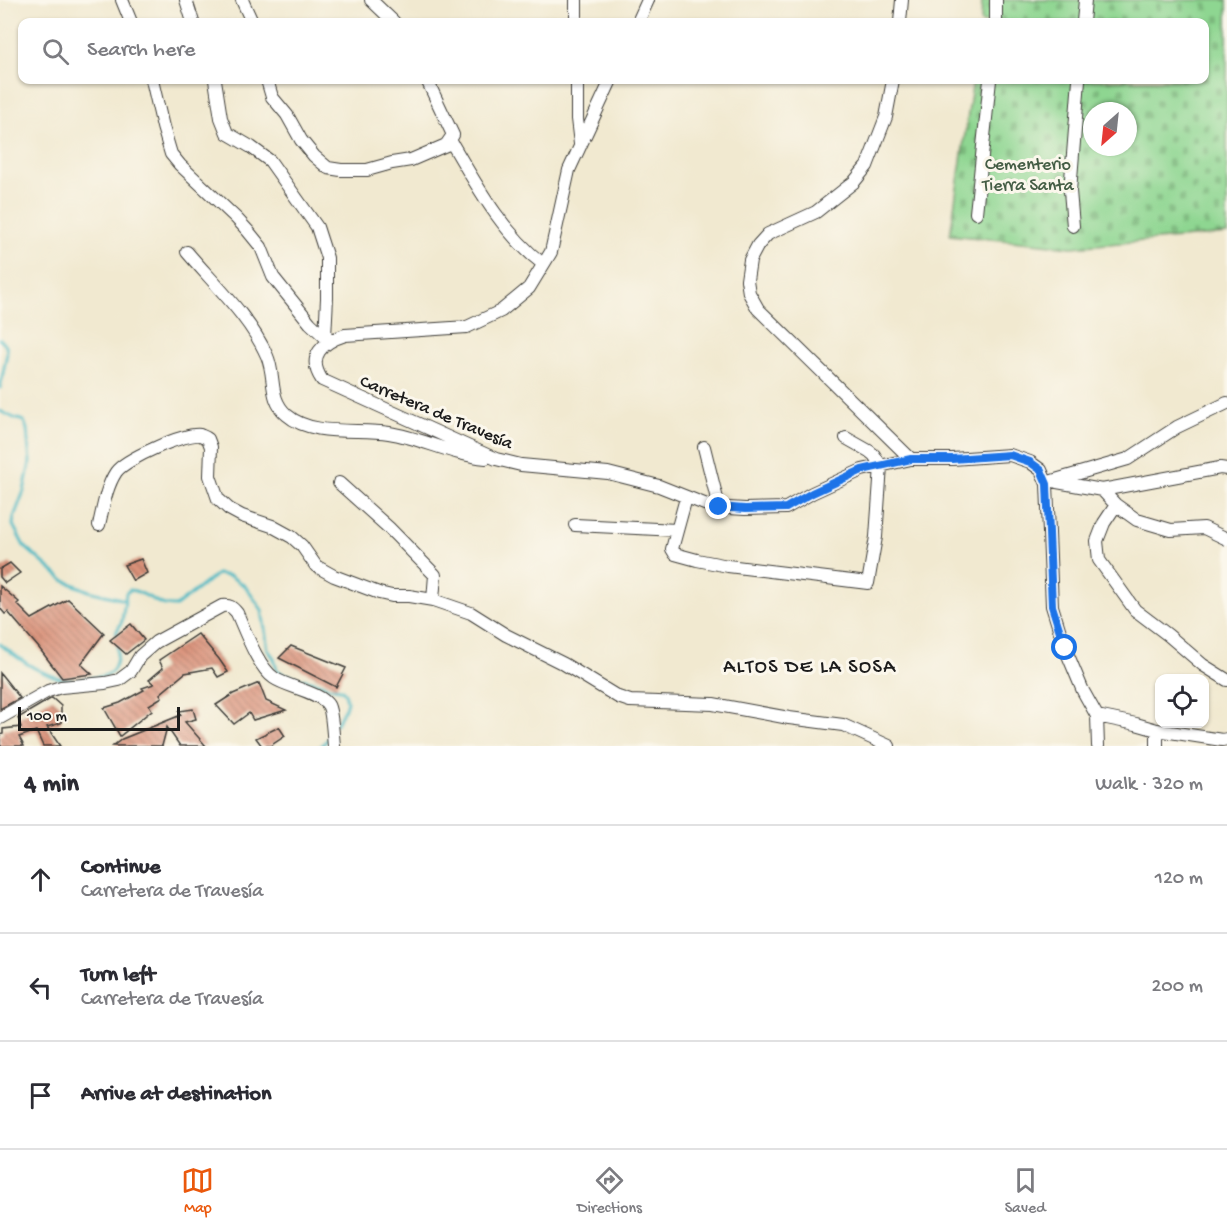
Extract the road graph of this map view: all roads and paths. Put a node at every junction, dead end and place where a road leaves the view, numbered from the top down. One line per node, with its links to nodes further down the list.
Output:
1 (122, 0): 10 (street)
2 (186, 0): 11 (street)
3 (242, 0): 12 (street)
4 (371, 0): 13 (street)
5 (576, 0): 14 (street)
6 (648, 0): 15 (street)
7 (902, 0): 16 (street)
8 (996, 0): 17 (street)
9 (1085, 0): 18 (street)
10 (129, 18)
11 (192, 18)
12 (250, 18)
13 (389, 18)
14 (576, 18)
15 (640, 18)
16 (900, 18)
17 (996, 18)
18 (1083, 18)
19 (153, 84): 34 (street)
20 (216, 84): 34 (street)
21 (268, 84): 28 (street)
22 (429, 84): 28 (street)
23 (577, 84): 29 (street)
24 (609, 84): 29 (street)
25 (892, 84): 41 (street)
26 (990, 84): 30 (street)
27 (1079, 84): 31 (street)
28 (450, 140): 33 (street)
29 (581, 145): 33 (street)
30 (976, 213)
31 (1073, 226)
32 (187, 252): 40 (street)
33 (543, 264): 34 (street)
34 (328, 338): 40 (street, Carretera de Travesía)
35 (1227, 403): 36 (street)
36 (1210, 412): 37 (street); 44 (street)
37 (1227, 413)
38 (846, 438): 42 (street)
39 (704, 447): 49 (street)
40 (496, 459): 47 (street, Carretera de Travesía)
41 (911, 459): 42 (street, Carretera de Travesía); 44 (street, Carretera de Travesía)
42 (881, 466): 49 (street, Carretera de Travesía); 52 (street)
43 (1227, 469): 46 (street)
44 (1050, 482): 46 (street); 56 (street)
45 (339, 483): 54 (street)
46 (1102, 490): 48 (street)
47 (686, 498): 49 (street, Carretera de Travesía); 52 (street)
48 (1116, 505): 53 (street); 55 (street)
49 (719, 507)
50 (99, 525): 54 (street)
51 (575, 525): 52 (street)
52 (677, 530)
53 (1227, 539)
54 (433, 600): 61 (street)
55 (1227, 680)
56 (1097, 716): 58 (street); 62 (street)
57 (0, 718): 60 (street)
58 (1157, 730): 59 (street); 63 (street)
59 (1227, 739)
60 (334, 746)
61 (889, 746)
62 (1098, 746)
63 (1156, 746)

